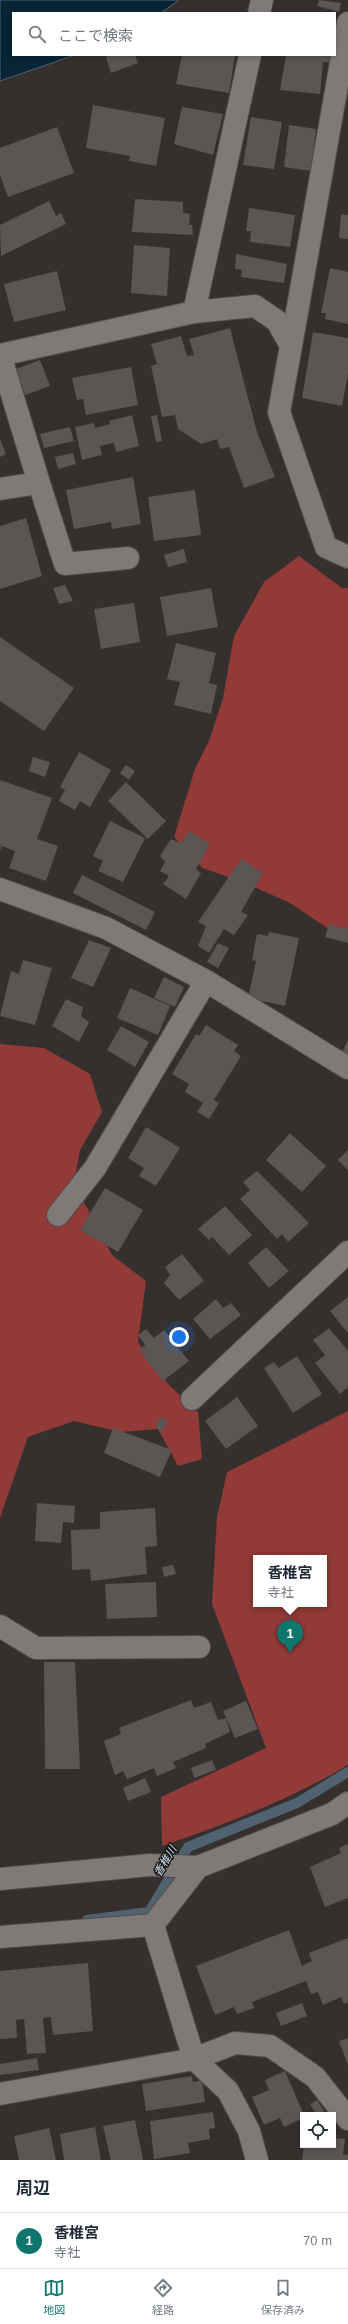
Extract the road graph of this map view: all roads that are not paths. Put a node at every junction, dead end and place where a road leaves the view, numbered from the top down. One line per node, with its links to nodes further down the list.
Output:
1 (262, 0): 2 (street)
2 (259, 12)
3 (348, 23): 6 (street)
4 (250, 56): 5 (street)
5 (194, 312): 6 (street); 7 (street)
6 (291, 346): 10 (street)
7 (0, 355): 8 (street)
8 (40, 483): 9 (street); 11 (street)
9 (0, 489)
10 (348, 557)
11 (128, 558)
12 (0, 888): 13 (street)
13 (206, 981): 14 (street); 15 (street)
14 (348, 1068)
15 (58, 1215)
16 (348, 1252): 17 (street)
17 (192, 1398)
18 (0, 1626): 19 (street)
19 (200, 1647)
20 (348, 1803): 21 (street)
21 (198, 1866): 22 (street); 23 (street)
22 (0, 1879)
23 (153, 1925): 24 (street); 25 (street)
24 (0, 1937)
25 (194, 2059): 26 (street); 27 (street); 28 (street)
26 (0, 2094)
27 (348, 2119)
28 (257, 2160)

